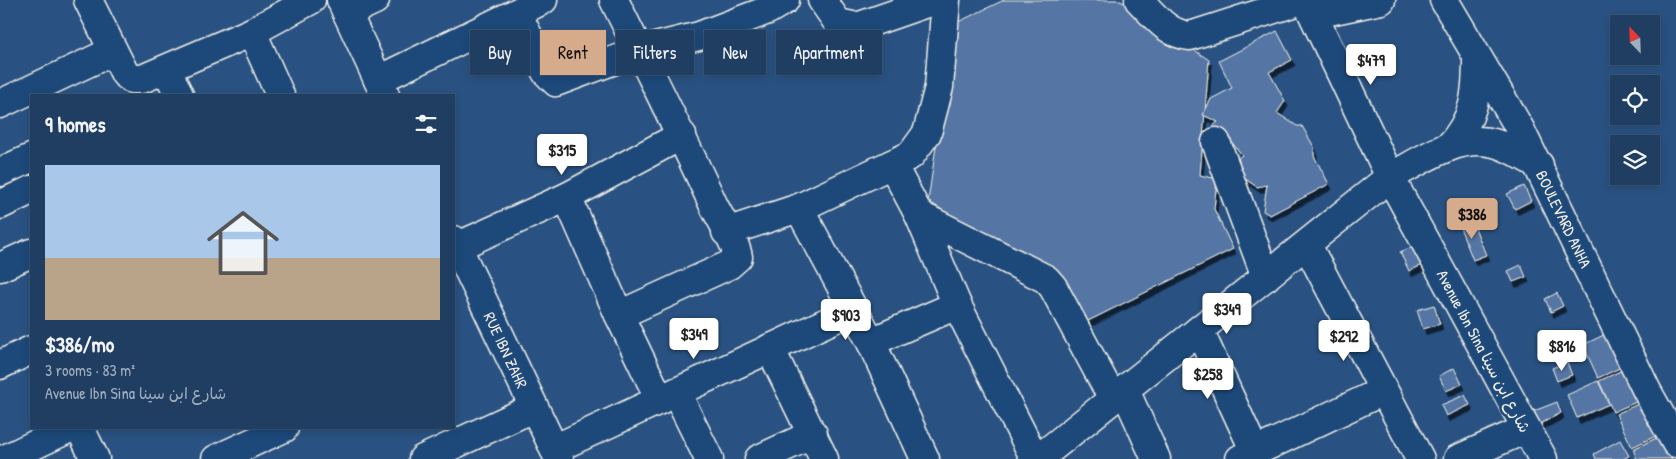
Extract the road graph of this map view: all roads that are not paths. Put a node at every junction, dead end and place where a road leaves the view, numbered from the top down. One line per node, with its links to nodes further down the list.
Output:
1 (88, 0): 19 (street)
2 (311, 0): 17 (street)
3 (375, 0): 14 (street)
4 (543, 0): 15 (street)
5 (614, 0): 16 (street)
6 (785, 0): 18 (street)
7 (822, 0): 8 (street)
8 (935, 0)
9 (946, 0): 31 (street)
10 (1139, 0): 13 (street)
11 (1381, 0): 13 (street)
12 (1444, 0): 20 (street, BOULEVARD ANHA)
13 (1308, 5): 34 (street, Avenue Ibn Sina شارع ابن سينا)
14 (344, 6): 23 (street)
15 (517, 13): 21 (street); 23 (street)
16 (629, 30)
17 (252, 32): 24 (street); 25 (street)
18 (694, 37)
19 (113, 51): 24 (street); 26 (street)
20 (1476, 57): 29 (street); 32 (street, BOULEVARD ANHA)
21 (616, 60)
22 (651, 75): 27 (street)
23 (381, 87)
24 (172, 88)
25 (280, 94)
26 (0, 104)
27 (682, 135): 36 (street); 40 (street)
28 (1216, 142): 45 (street)
29 (1448, 147): 32 (street); 34 (street)
30 (30, 158): 33 (street)
31 (892, 164): 38 (street); 39 (street)
32 (1539, 165): 63 (street, BOULEVARD ANHA)
33 (0, 172)
34 (1390, 177): 42 (street); 61 (street, Avenue Ibn Sina شارع ابن سينا)
35 (30, 190): 37 (street)
36 (567, 197): 41 (street); 48 (street)
37 (0, 205)
38 (799, 208): 40 (street); 47 (street)
39 (919, 215): 46 (street); 55 (street)
40 (726, 232): 48 (street)
41 (455, 245): 57 (street, RUE IBN ZAHR)
42 (1307, 245): 45 (street); 54 (street)
43 (30, 253): 44 (street)
44 (0, 267)
45 (1266, 277): 49 (street)
46 (957, 305): 50 (street); 66 (street)
47 (853, 310): 50 (street); 51 (street)
48 (619, 315): 56 (street)
49 (1199, 330): 55 (street); 67 (street)
50 (871, 342): 75 (street)
51 (770, 348): 56 (street); 62 (street)
52 (30, 350): 53 (street)
53 (0, 365)
54 (1383, 391): 67 (street); 77 (street)
55 (1119, 395): 66 (street); 76 (street)
56 (668, 396): 65 (street); 72 (street)
57 (533, 408): 64 (street); 65 (street, RUE IBN ZAHR)
58 (68, 429): 68 (street)
59 (80, 429): 69 (street)
60 (282, 429): 70 (street)
61 (1526, 429): 78 (street); 79 (street, Avenue Ibn Sina شارع ابن سينا)
62 (813, 434): 73 (street); 74 (street)
63 (1676, 443)
64 (453, 453): 71 (street)
65 (556, 454)
66 (1045, 456)
67 (1248, 456)
68 (5, 459)
69 (95, 459)
70 (216, 459)
71 (423, 459)
72 (709, 459)
73 (759, 459)
74 (824, 459)
75 (925, 459)
76 (1156, 459)
77 (1420, 459)
78 (1458, 459)
79 (1543, 459)

